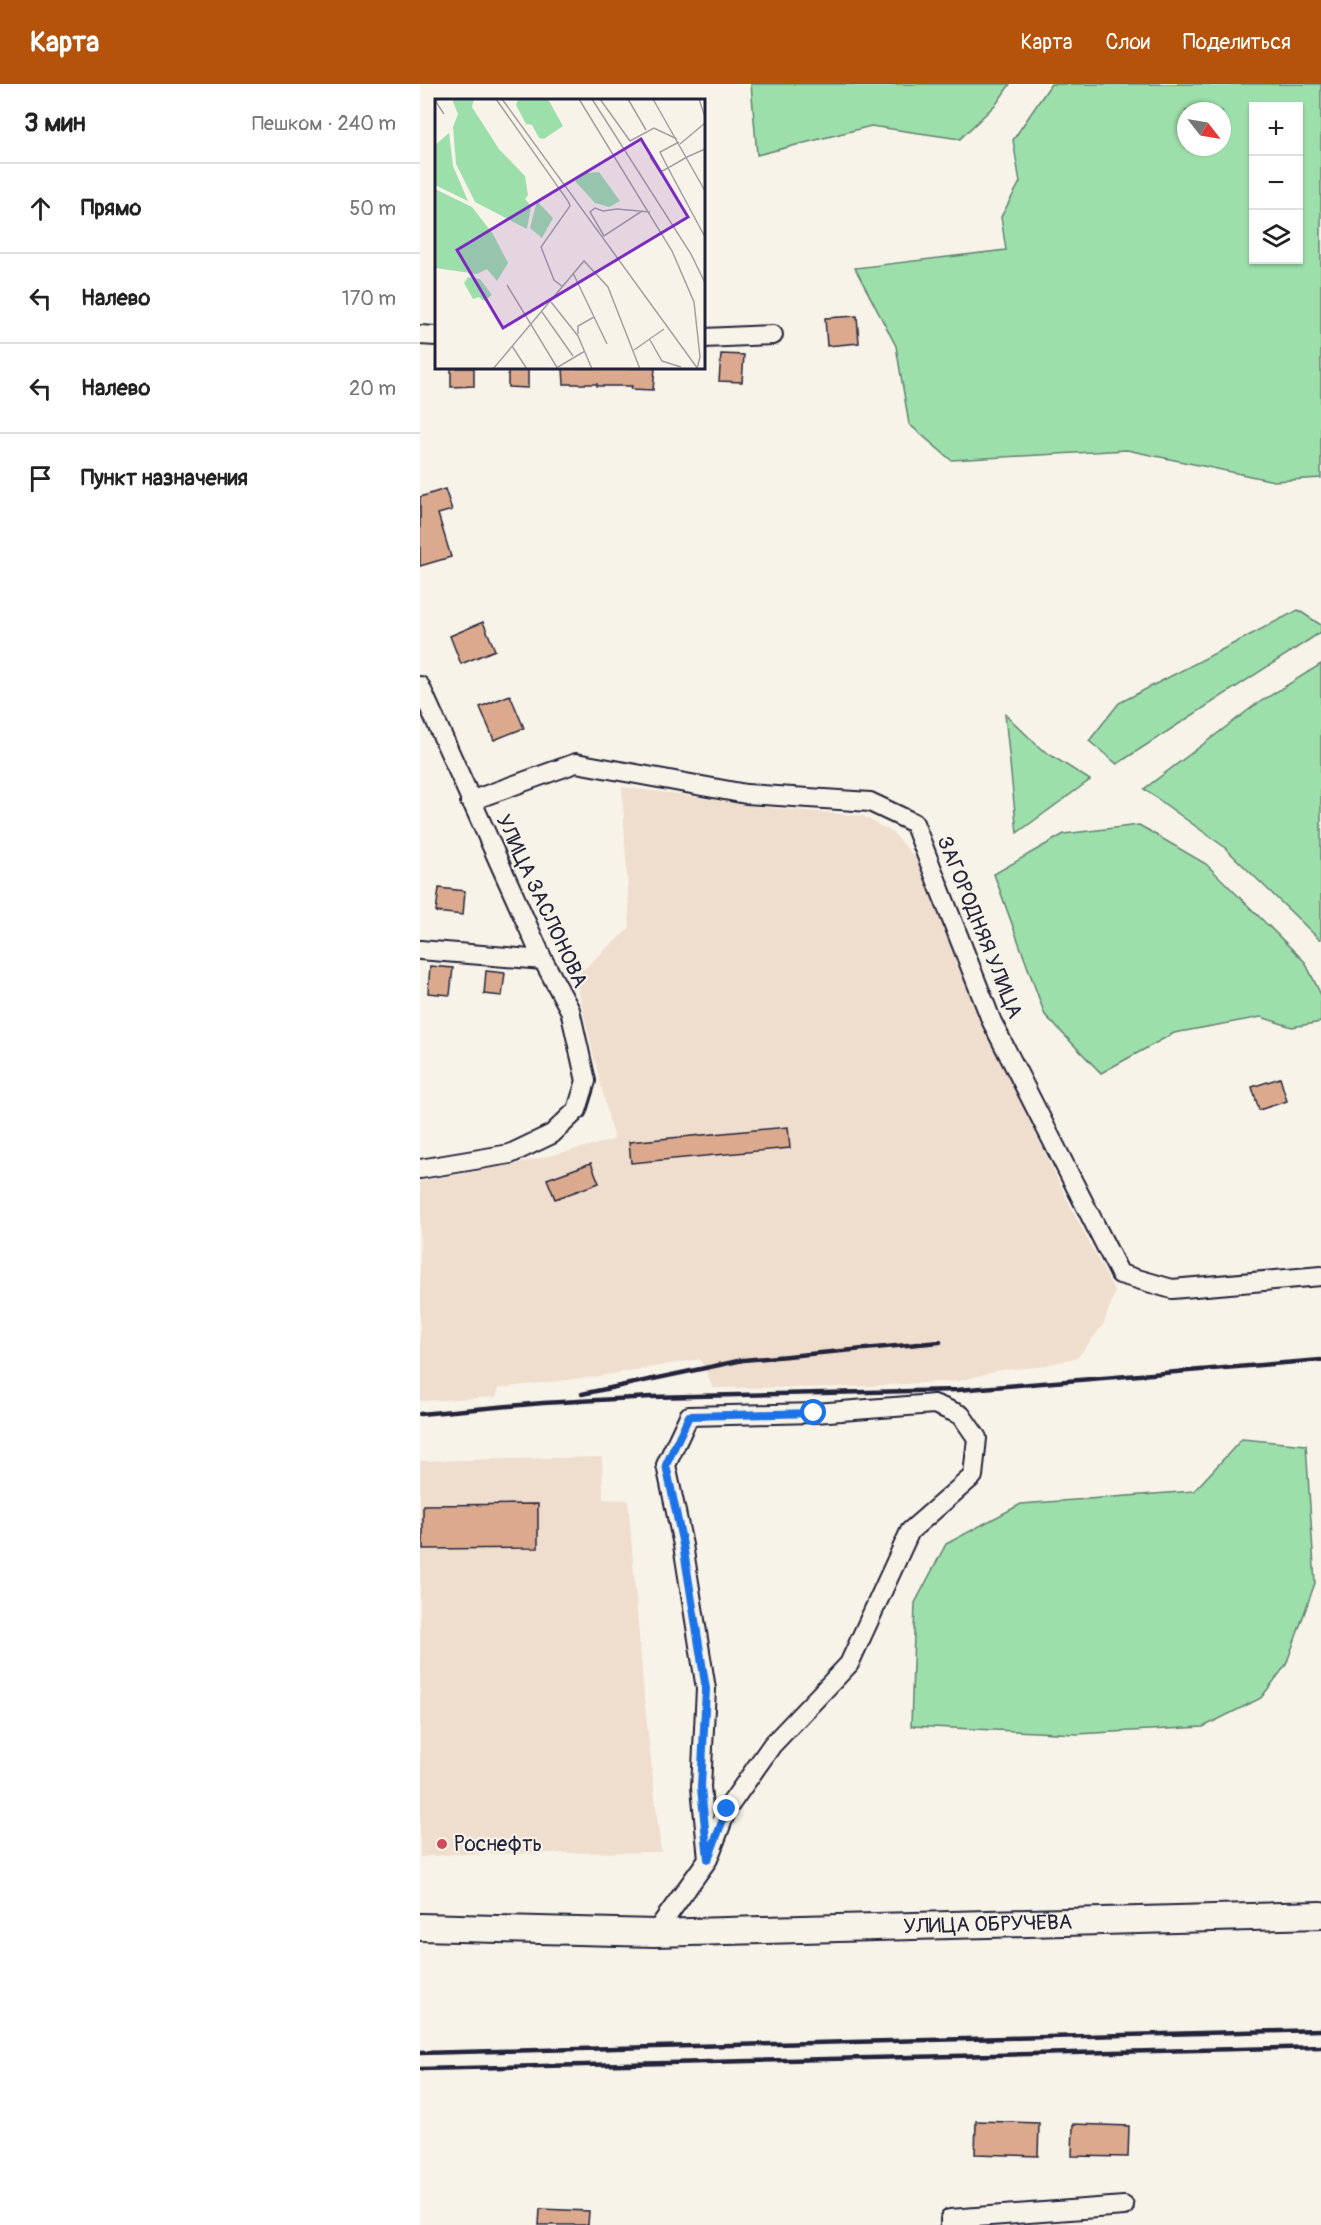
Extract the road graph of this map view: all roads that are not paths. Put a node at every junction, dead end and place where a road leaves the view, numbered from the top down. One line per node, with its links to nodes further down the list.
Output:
1 (420, 335): 3 (street)
2 (773, 335): 4 (street)
3 (435, 336)
4 (705, 338)
5 (420, 686): 6 (street, УЛИЦА ЗАСЛОНОВА)
6 (470, 801): 8 (street, УЛИЦА ЗАСЛОНОВА); 10 (street, ЗАГОРОДНЯЯ УЛИЦА)
7 (420, 950): 8 (street)
8 (543, 960): 9 (street, УЛИЦА ЗАСЛОНОВА)
9 (420, 1169)
10 (1321, 1276)
11 (708, 1859): 11 (street); 14 (street)
12 (1321, 1915): 14 (street, УЛИЦА ОБРУЧЕВА)
13 (420, 1927): 14 (street, УЛИЦА ОБРУЧЕВА)
14 (656, 1933)
15 (1124, 2206): 16 (street)
16 (950, 2225)

